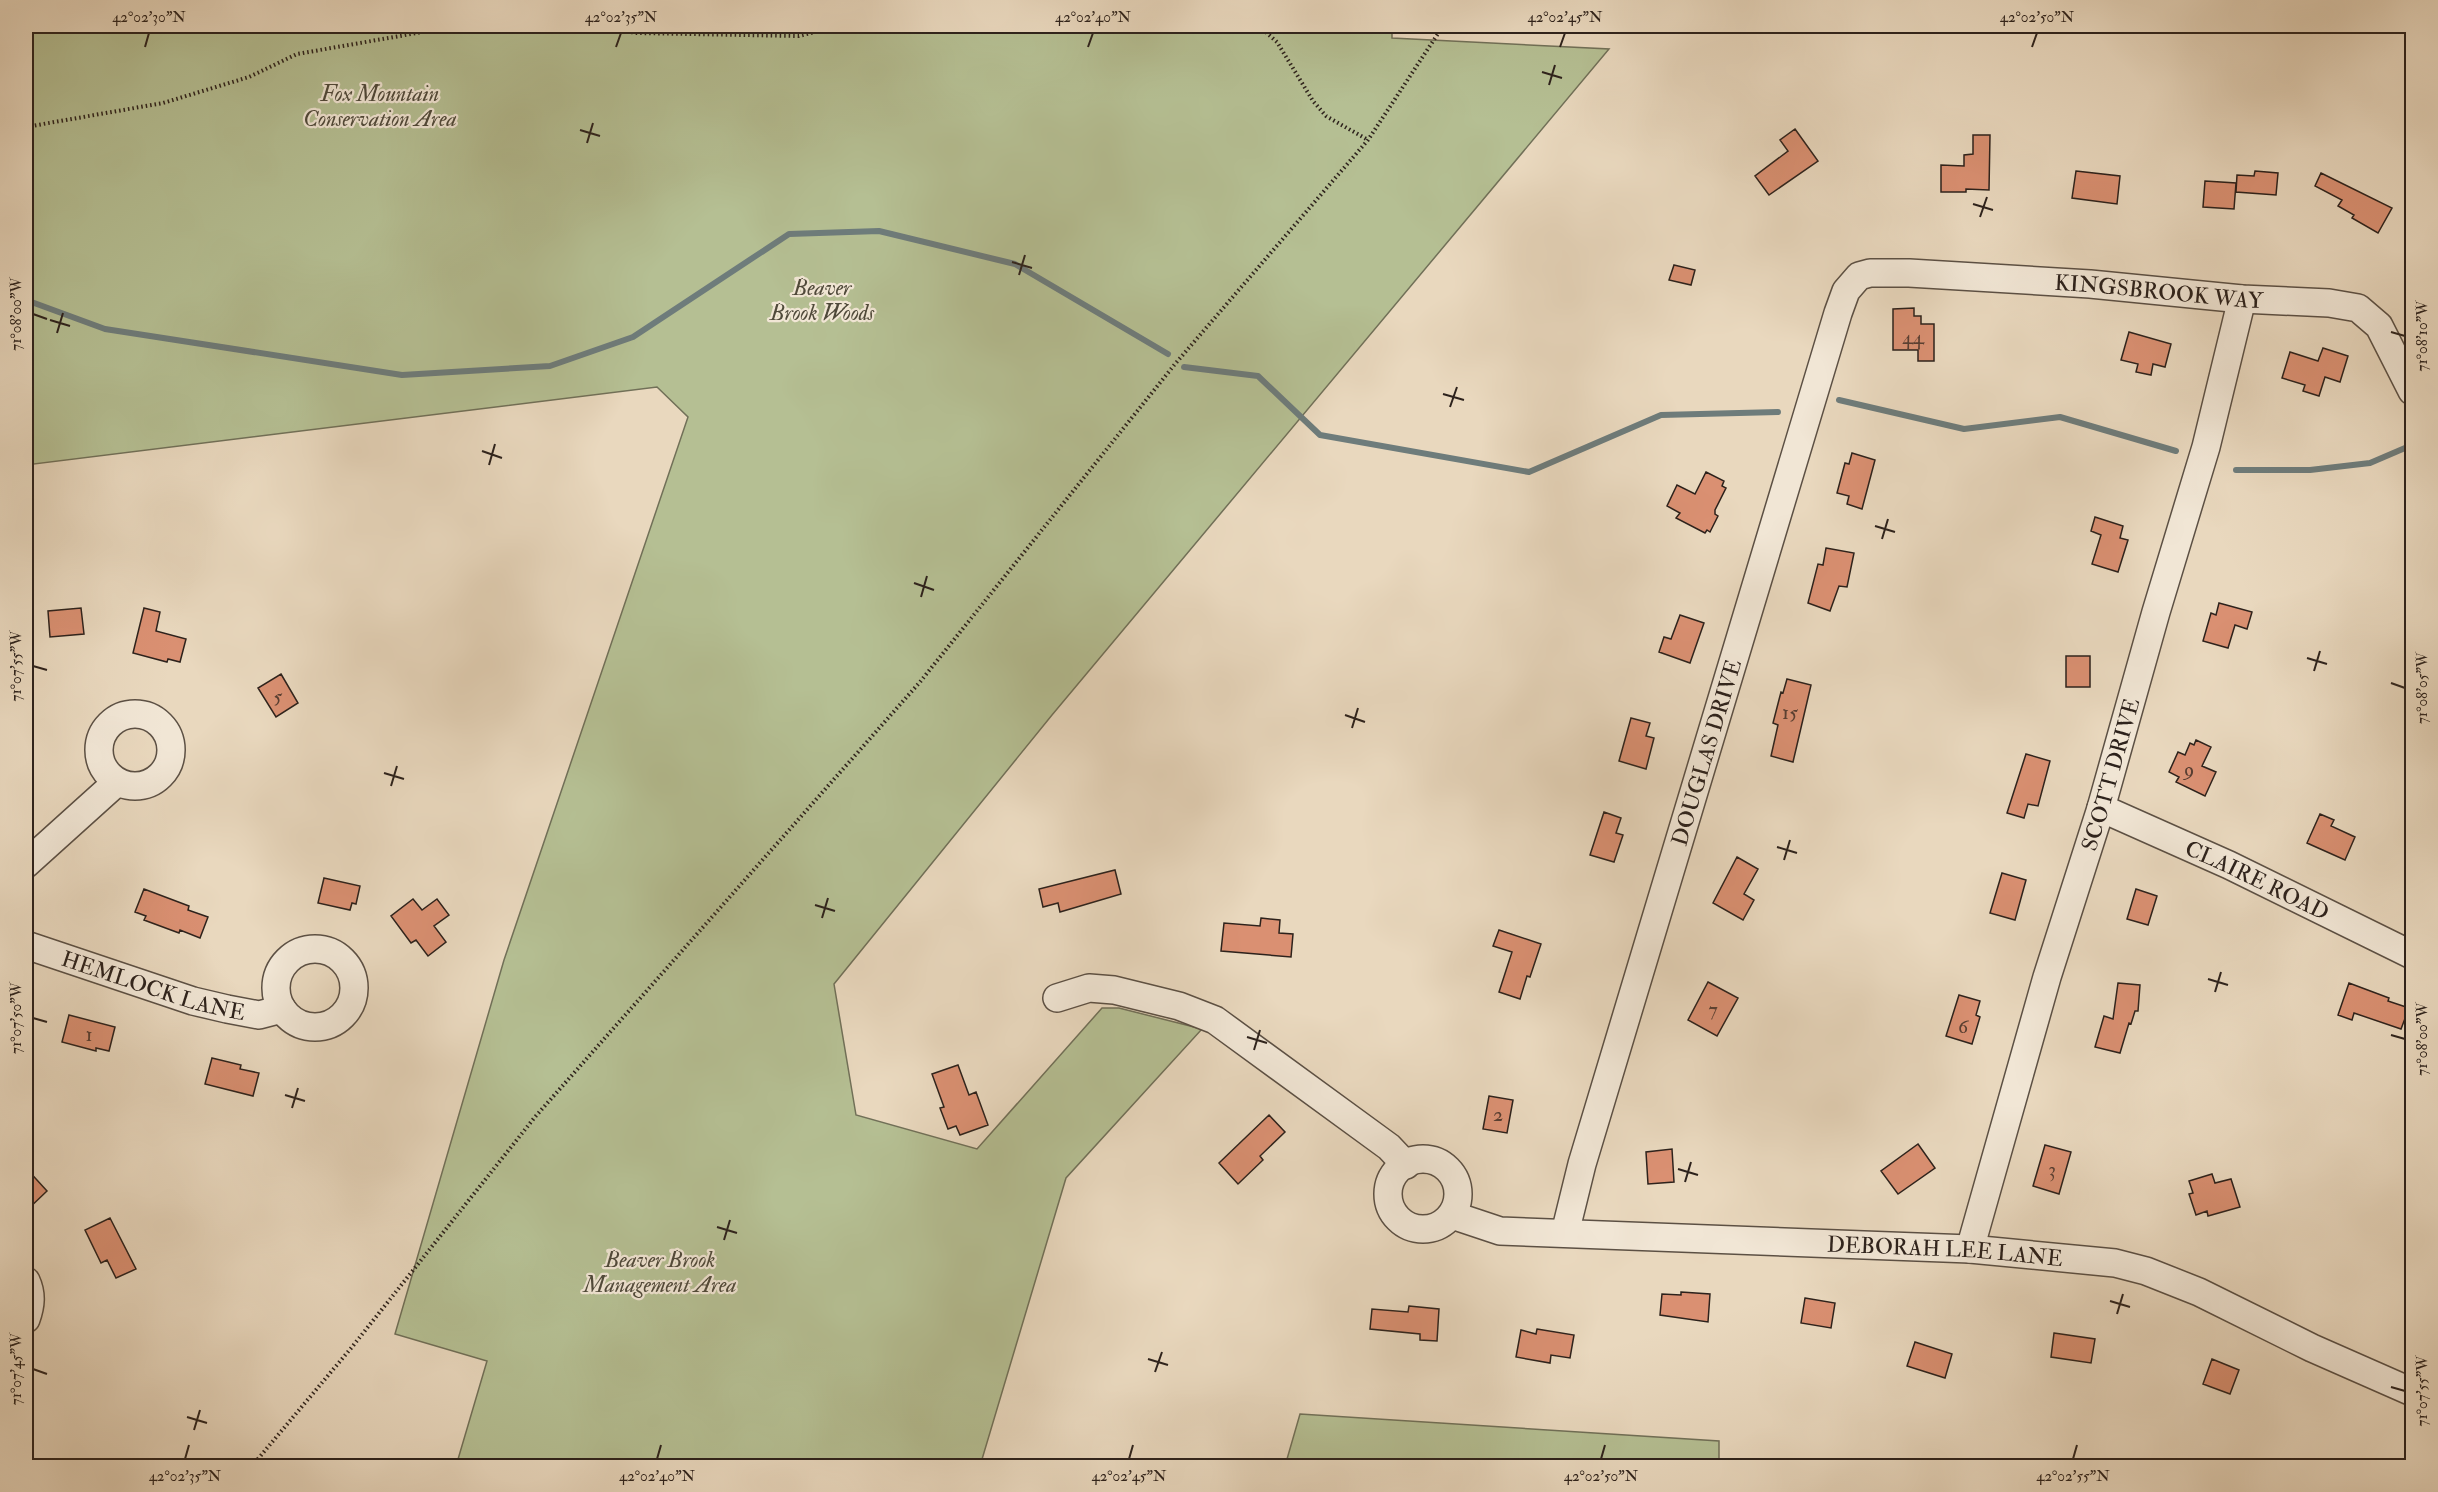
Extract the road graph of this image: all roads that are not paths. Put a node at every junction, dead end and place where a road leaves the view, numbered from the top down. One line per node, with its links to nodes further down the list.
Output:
1 (1859, 276): 2 (street, KINGSBROOK WAY); 13 (street, DOUGLAS DRIVE)
2 (2242, 299): 3 (street, KINGSBROOK WAY); 5 (street, SCOTT DRIVE)
3 (2412, 391)
4 (117, 782): 6 (street)
5 (2101, 808): 8 (street, CLAIRE ROAD); 14 (street, SCOTT DRIVE)
6 (26, 864)
7 (26, 945): 10 (street, HEMLOCK LANE)
8 (2412, 955)
9 (1057, 998): 11 (street)
10 (282, 1009)
11 (1406, 1165): 12 (street); 12 (street)
12 (1452, 1215): 13 (street, DEBORAH LEE LANE)
13 (1565, 1233): 14 (street, DEBORAH LEE LANE)
14 (1970, 1248): 17 (street, DEBORAH LEE LANE)
15 (26, 1281): 16 (street)
16 (26, 1318)
17 (2412, 1392)

